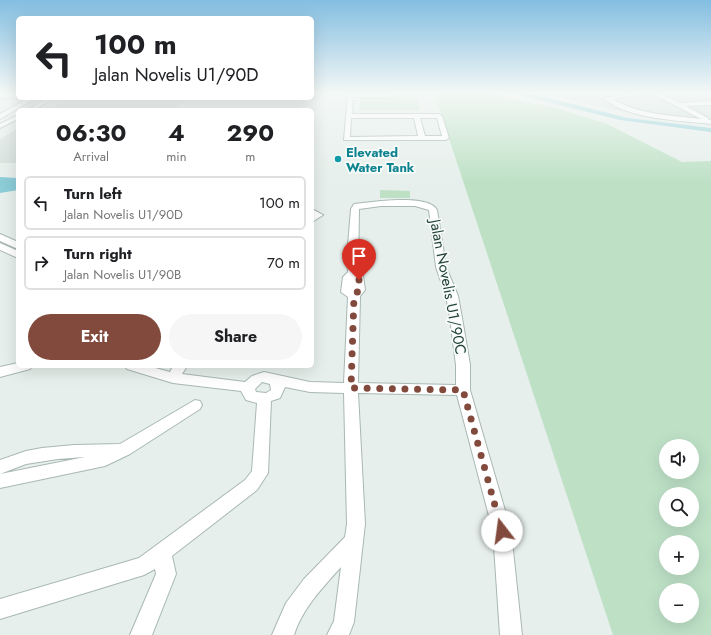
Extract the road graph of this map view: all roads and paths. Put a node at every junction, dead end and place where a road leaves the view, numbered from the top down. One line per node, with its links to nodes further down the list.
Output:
1 (350, 123): 6 (street)
2 (418, 123): 5 (street)
3 (441, 123): 6 (street)
4 (398, 131): 5 (street)
5 (420, 131): 6 (street)
6 (422, 139)
7 (0, 237): 8 (street)
8 (16, 245)
9 (0, 246): 10 (street)
10 (16, 254)
11 (17, 368): 14 (street)
12 (139, 368): 16 (street)
13 (179, 368): 16 (street)
14 (0, 372)
15 (269, 375): 17 (street); 18 (street); 21 (street)
16 (173, 378): 17 (street)
17 (248, 387): 21 (street)
18 (310, 387): 19 (street); 21 (street)
19 (351, 388): 20 (street); 20 (street, Jalan Novelis U1/90C); 26 (street)
20 (463, 390): 32 (street)
21 (269, 397): 27 (street)
22 (195, 405): 23 (street)
23 (124, 450): 24 (street); 25 (street)
24 (0, 467)
25 (0, 481)
26 (352, 543): 30 (street); 31 (street)
27 (162, 554): 28 (street); 29 (street)
28 (0, 609)
29 (141, 635)
30 (283, 635)
31 (338, 635)
32 (510, 635)

